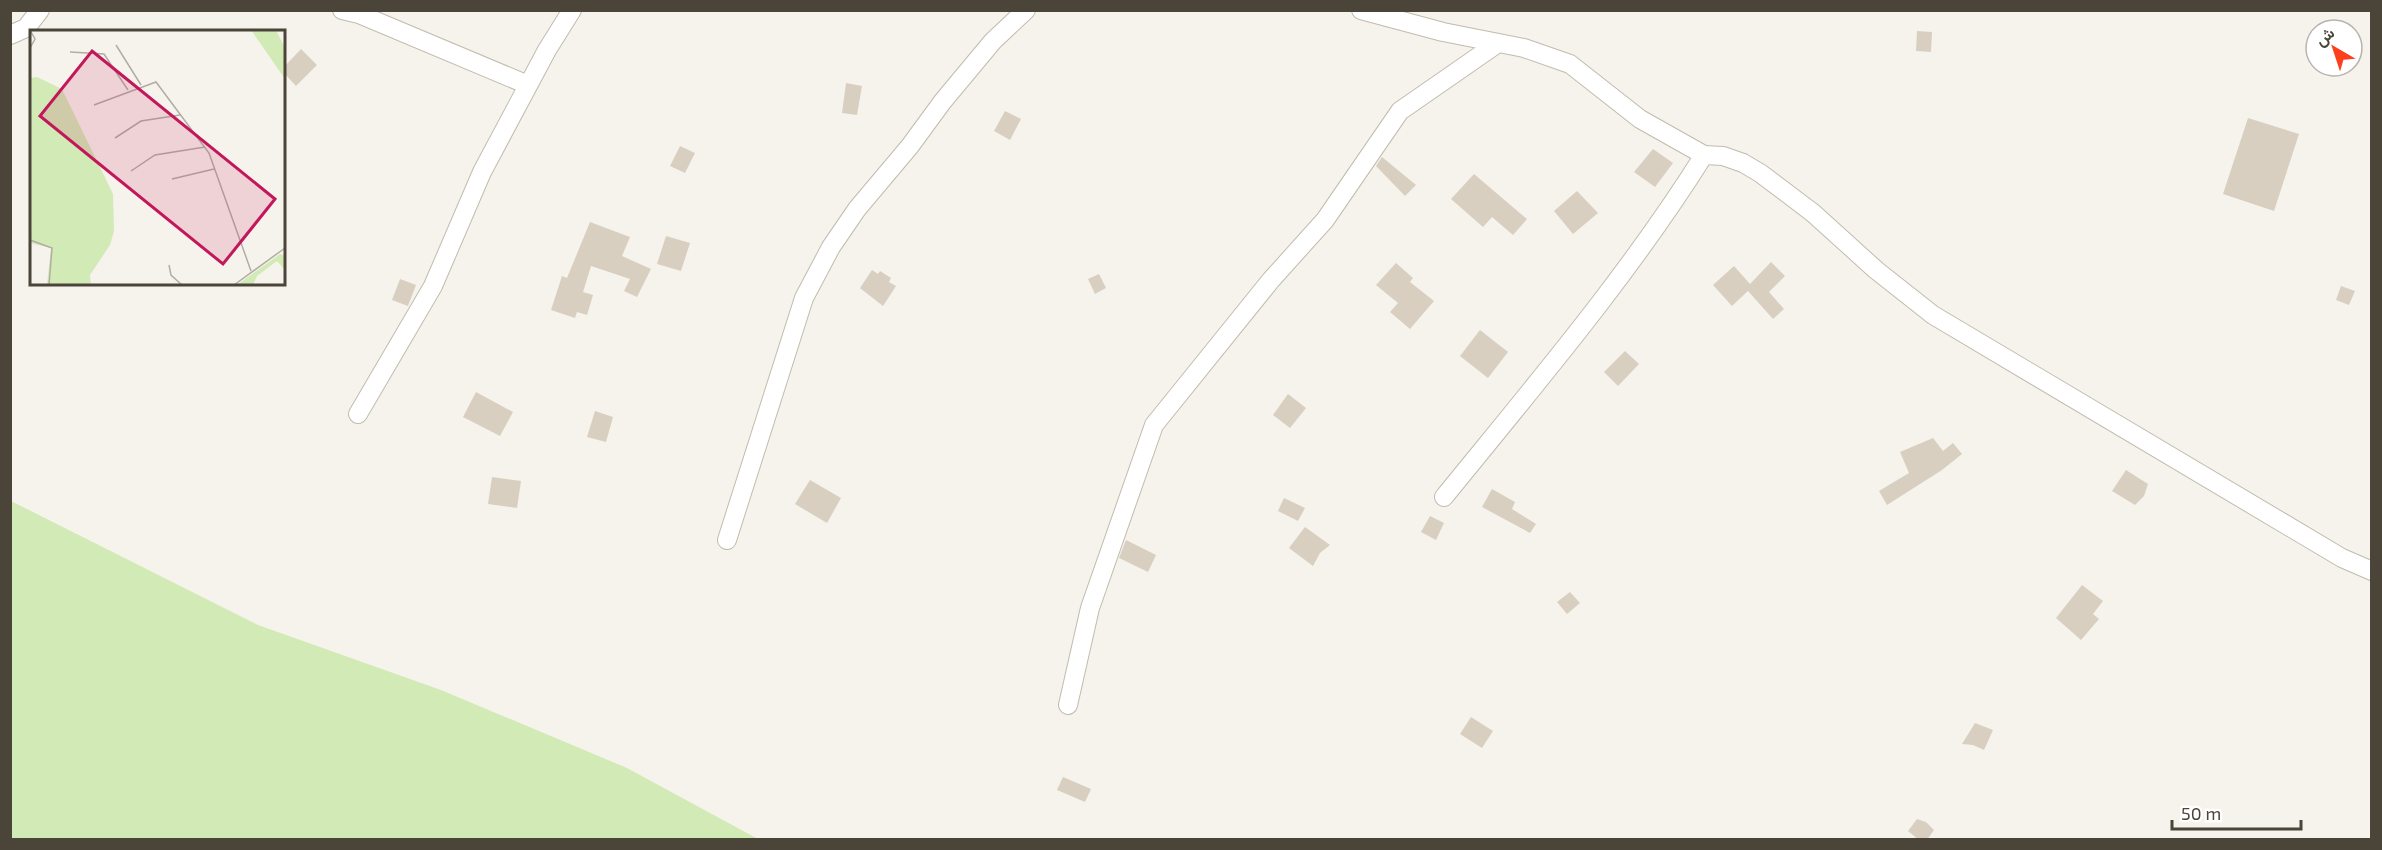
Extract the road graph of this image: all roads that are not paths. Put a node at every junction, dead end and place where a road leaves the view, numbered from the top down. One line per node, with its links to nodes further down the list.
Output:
1 (40, 10): 6 (street)
2 (342, 10): 8 (street)
3 (572, 10): 8 (street)
4 (1026, 10): 12 (street)
5 (1361, 10): 7 (street)
6 (10, 35)
7 (1498, 43): 9 (street); 14 (street)
8 (528, 85): 10 (street)
9 (1704, 155): 11 (street); 13 (street)
10 (358, 414)
11 (1444, 497)
12 (728, 540)
13 (2372, 571)
14 (1068, 705)

